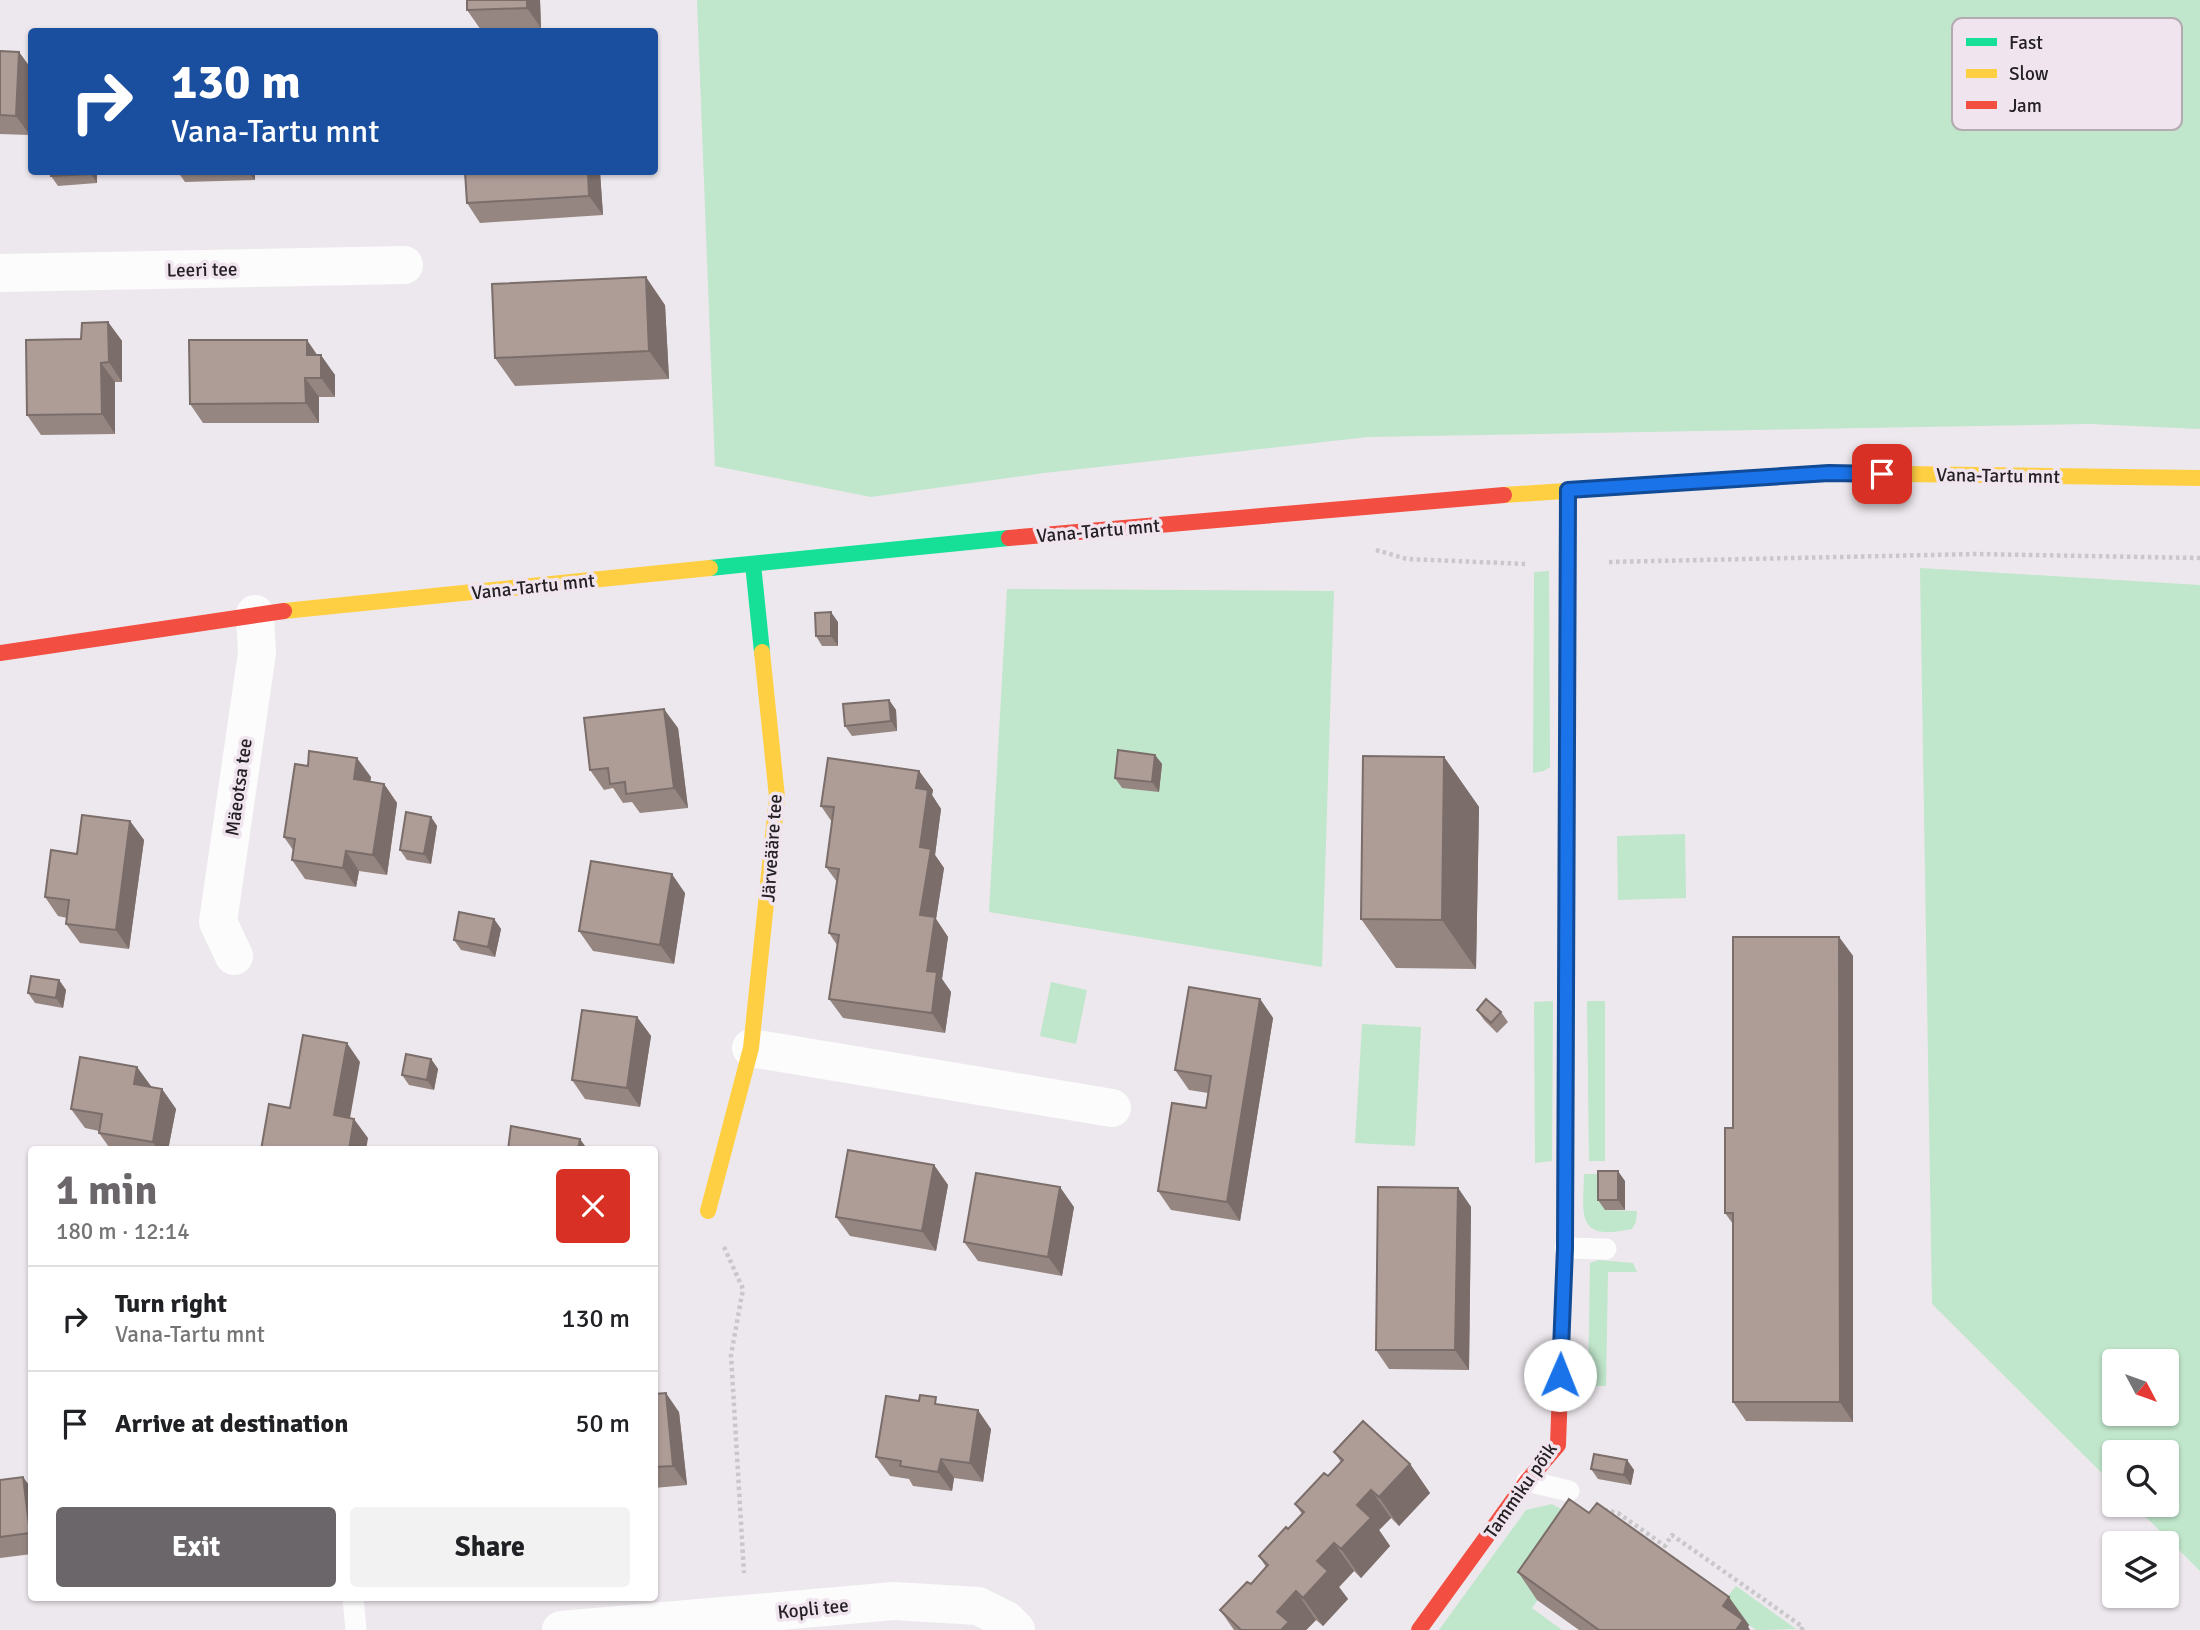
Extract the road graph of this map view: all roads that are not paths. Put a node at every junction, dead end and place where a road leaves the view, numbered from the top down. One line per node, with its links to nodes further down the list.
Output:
1 (404, 265): 2 (street, Leeri tee)
2 (0, 272)
3 (2200, 478): 4 (street, Vana-Tartu mnt)
4 (1568, 490): 5 (street, Vana-Tartu mnt); 12 (street, Tammiku põik)
5 (753, 564): 6 (street, Vana-Tartu mnt); 9 (street, Järveääre tee)
6 (255, 614): 7 (street, Vana-Tartu mnt); 8 (street, Mäeotsa tee)
7 (0, 653)
8 (234, 956)
9 (751, 1048): 10 (street); 11 (street, Järveääre tee)
10 (1112, 1108)
11 (708, 1211)
12 (1565, 1248): 13 (lane); 14 (street, Tammiku põik)
13 (1606, 1249)
14 (1527, 1481): 15 (lane); 21 (street, Tammiku põik)
15 (1570, 1491)
16 (353, 1601): 18 (lane)
17 (771, 1621): 19 (street, Kopli tee); 20 (street, Kopli tee)
18 (356, 1630)
19 (561, 1630)
20 (1016, 1630)
21 (1419, 1630)

